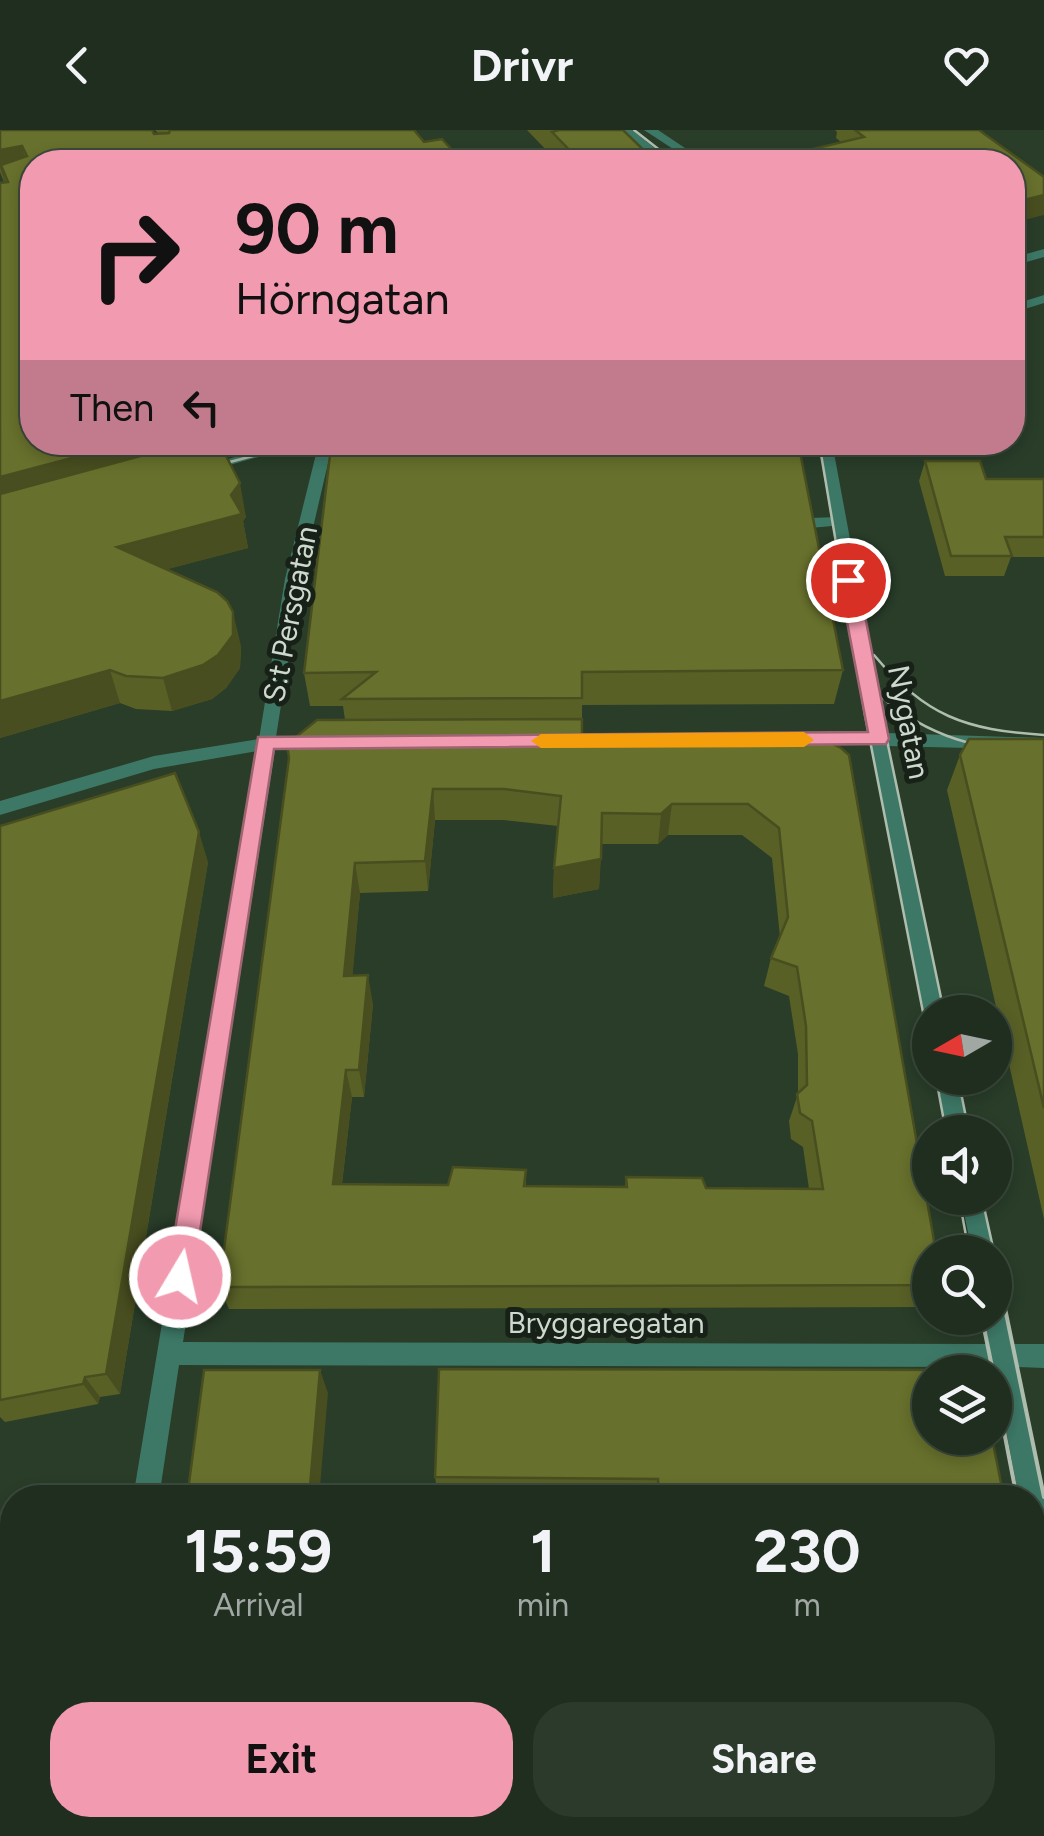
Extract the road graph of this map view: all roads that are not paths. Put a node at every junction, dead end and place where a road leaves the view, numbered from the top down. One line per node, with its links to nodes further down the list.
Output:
1 (626, 130): 3 (street)
2 (650, 130): 4 (street)
3 (651, 150)
4 (681, 150)
5 (255, 455): 8 (street)
6 (323, 455): 13 (street, S:t Persgatan)
7 (828, 455): 10 (street, Nygatan)
8 (190, 472)
9 (810, 522): 10 (street)
10 (838, 522): 11 (street, Nygatan)
11 (879, 739): 12 (street); 15 (street); 17 (street, Nygatan)
12 (540, 741)
13 (265, 742): 14 (street); 16 (street); 18 (street, S:t Persgatan)
14 (324, 742)
15 (1044, 744)
16 (0, 808)
17 (931, 995)
18 (168, 1353): 19 (street, Bryggaregatan); 23 (street, S:t Persgatan)
19 (912, 1356)
20 (1012, 1356): 21 (street, Bryggaregatan)
21 (1044, 1356)
22 (1012, 1401): 24 (street)
23 (148, 1485)
24 (1029, 1485)

